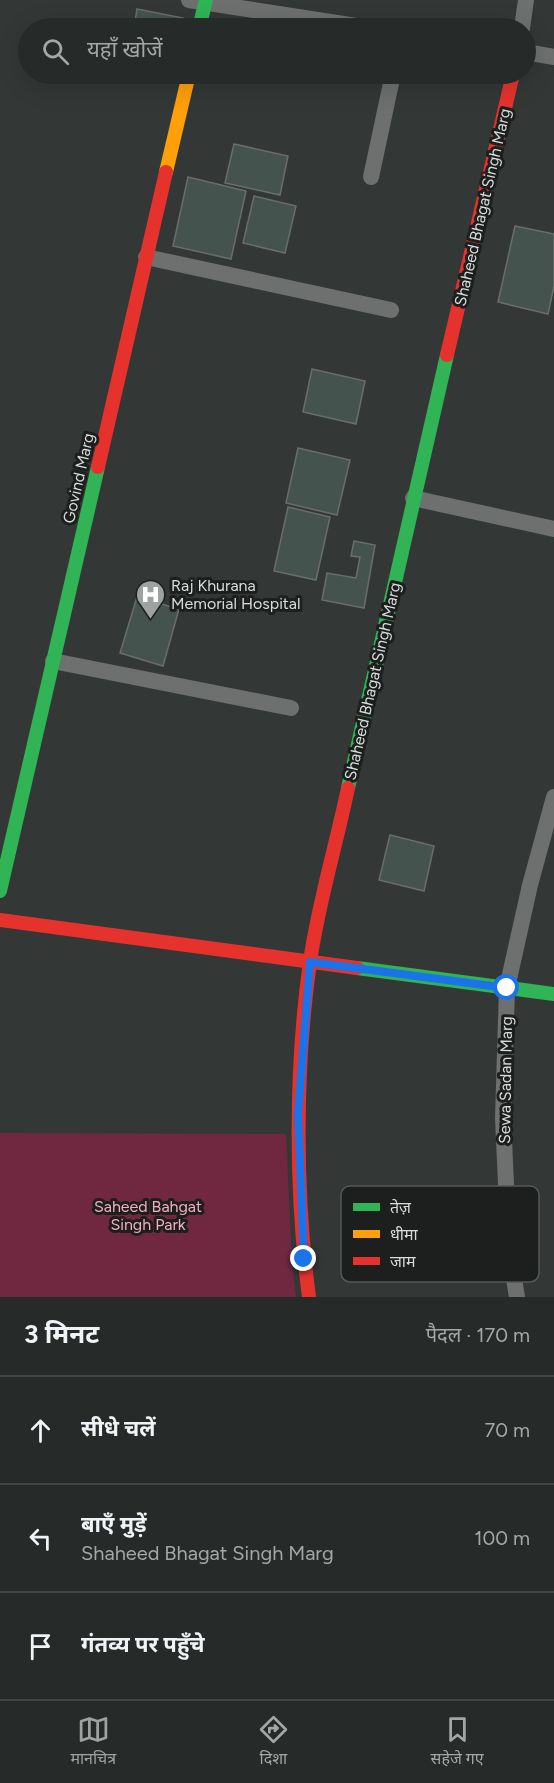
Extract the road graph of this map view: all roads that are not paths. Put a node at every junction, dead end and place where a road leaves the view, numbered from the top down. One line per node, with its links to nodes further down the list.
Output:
1 (526, 0): 5 (street)
2 (200, 1): 3 (street); 4 (street)
3 (199, 18)
4 (306, 18)
5 (523, 18)
6 (536, 54): 7 (street)
7 (554, 57)
8 (187, 84): 12 (street, Govind Marg)
9 (391, 84): 11 (street)
10 (511, 84): 14 (street, Shaheed Bhagat Singh Marg)
11 (371, 177)
12 (146, 257): 13 (street); 16 (street, Govind Marg)
13 (391, 310)
14 (412, 498): 15 (street); 21 (street, Shaheed Bhagat Singh Marg)
15 (554, 529)
16 (53, 661): 17 (street); 19 (street, Govind Marg)
17 (291, 708)
18 (554, 797): 22 (street, Sewa Sadan Marg)
19 (0, 891)
20 (0, 920): 21 (street)
21 (310, 962): 22 (street); 26 (street, Shaheed Bhagat Singh Marg)
22 (507, 988): 23 (street); 24 (street, Sewa Sadan Marg)
23 (554, 994)
24 (507, 1186)
25 (515, 1282): 27 (street, Sewa Sadan Marg)
26 (309, 1297)
27 (517, 1297)

